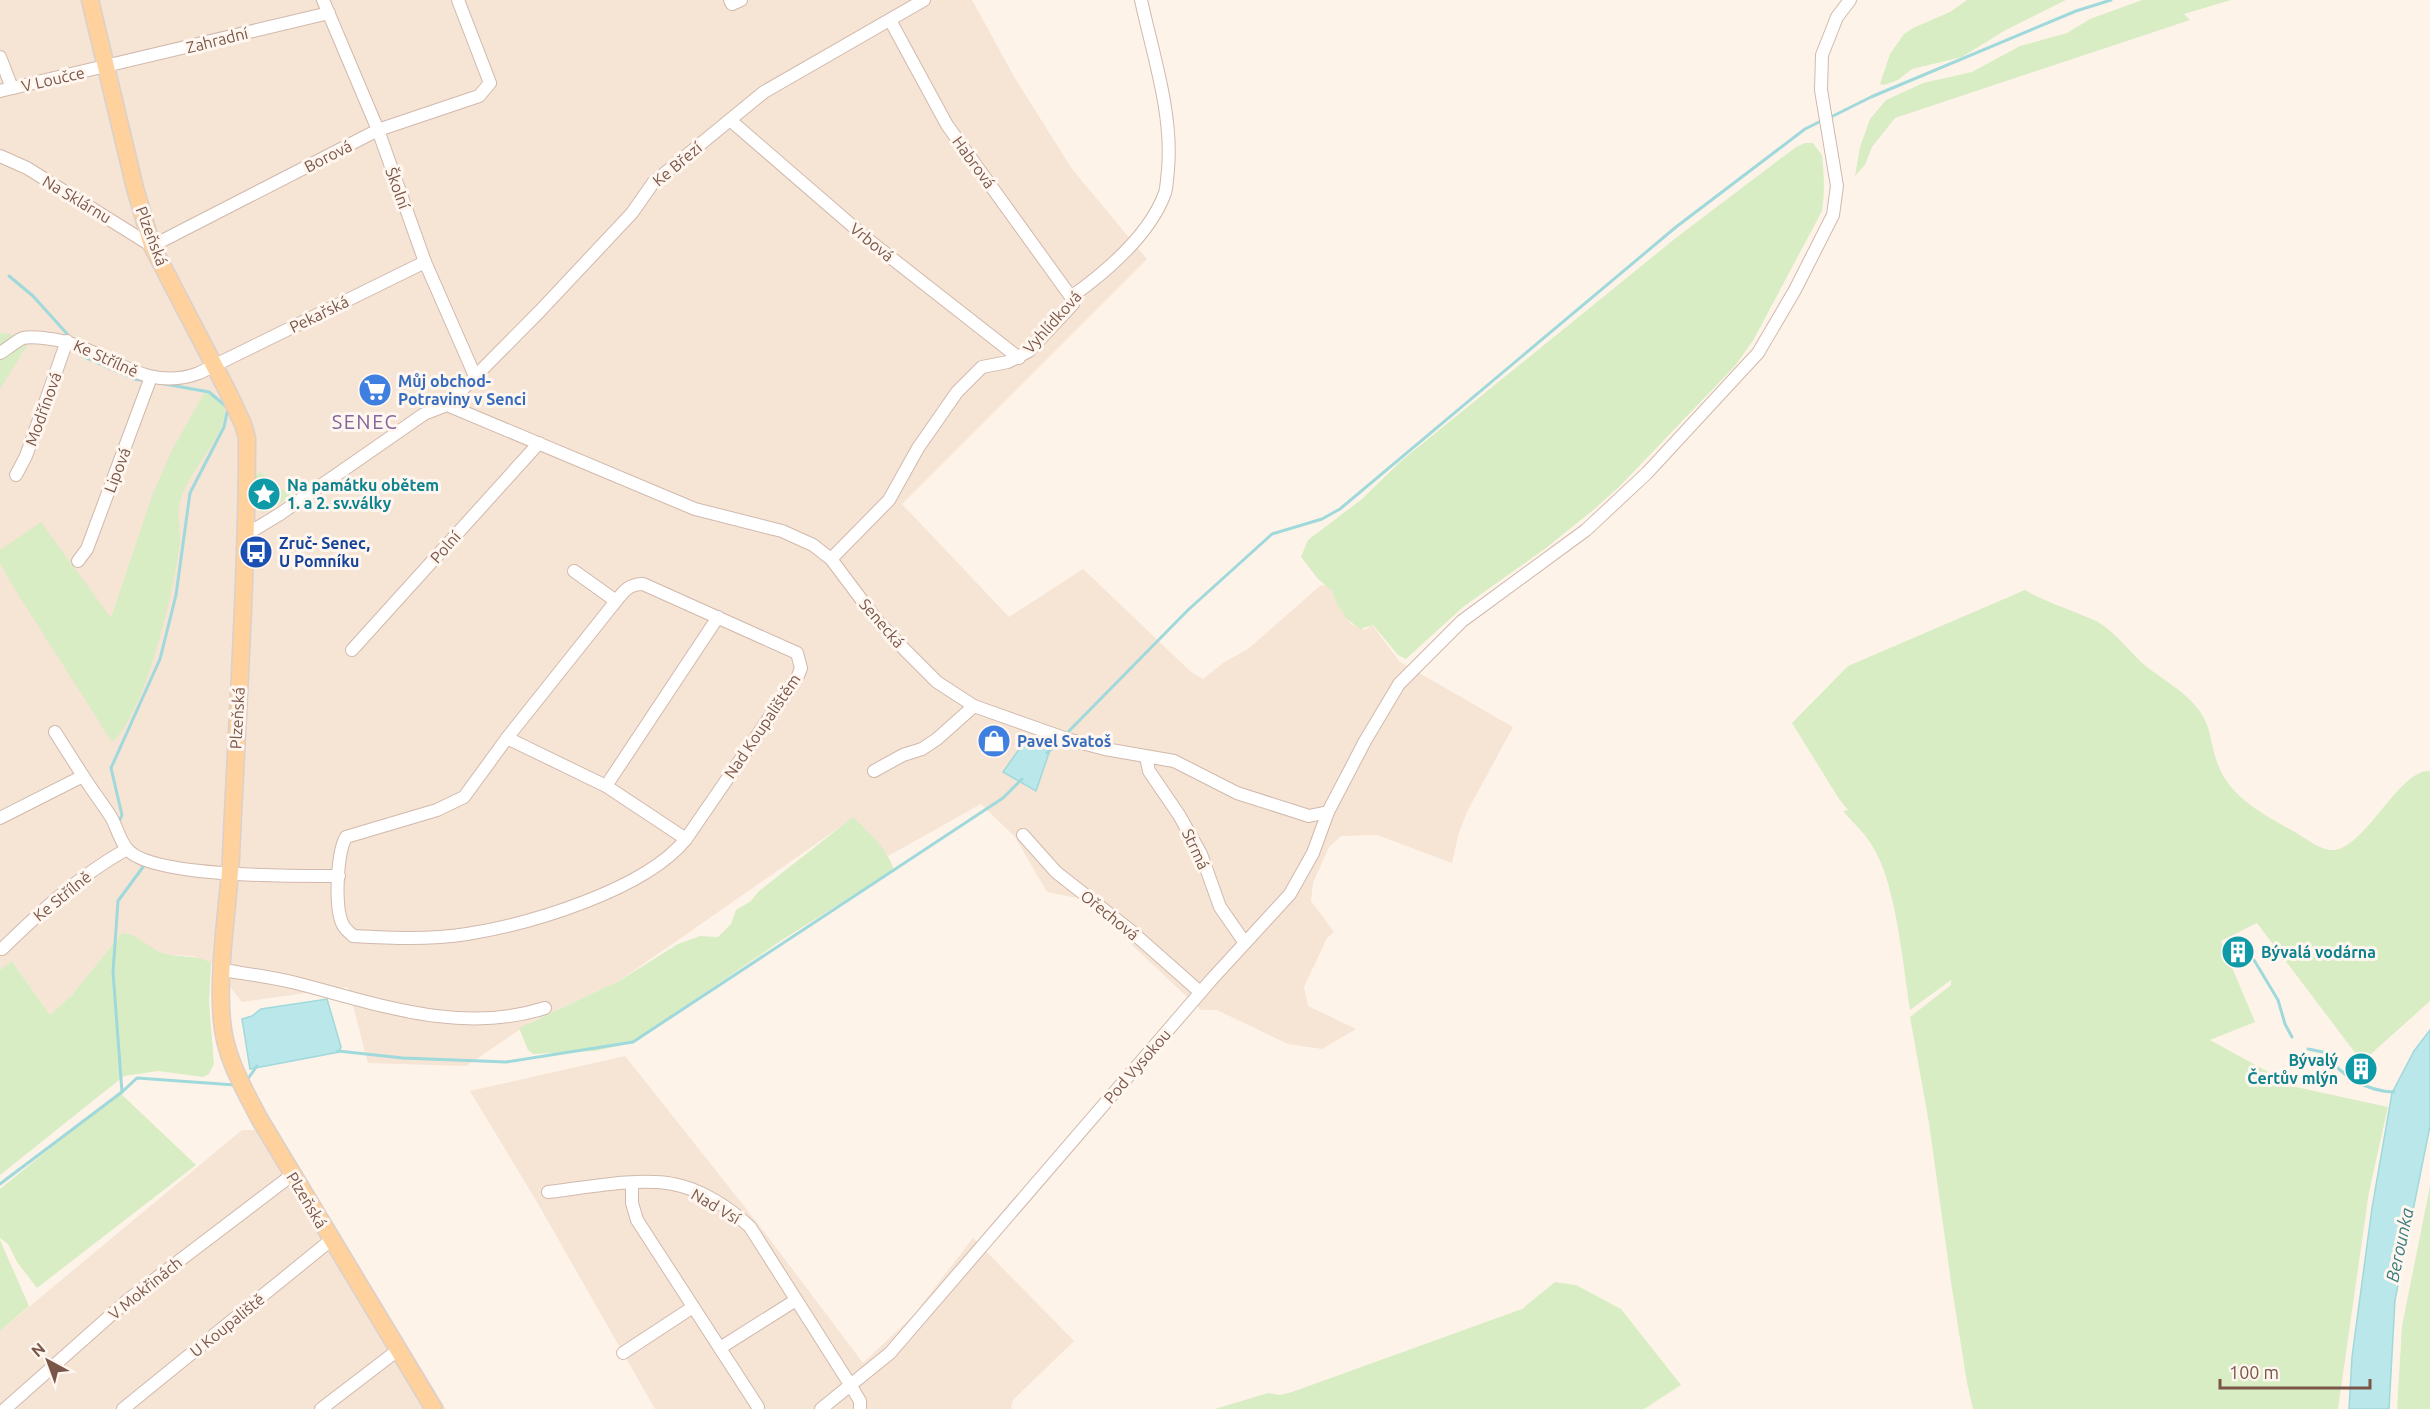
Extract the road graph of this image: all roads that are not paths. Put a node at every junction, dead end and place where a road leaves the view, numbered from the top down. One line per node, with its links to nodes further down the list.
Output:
1 (90, 0): 12 (main road, Plzeňská)
2 (323, 0): 9 (street, Školní)
3 (458, 0): 15 (street, Borová)
4 (730, 0): 5 (street)
5 (741, 0)
6 (924, 0): 10 (street, Ke Březí)
7 (1140, 0): 19 (street, Vyhlídková)
8 (1850, 0): 43 (street, Pod Vysokou)
9 (329, 13): 12 (street, Zahradní); 15 (street, Školní)
10 (890, 20): 14 (street, Ke Březí); 19 (street, Habrová)
11 (0, 57): 13 (street)
12 (106, 66): 13 (street, V Loučce); 17 (main road, Plzeňská)
13 (6, 89)
14 (730, 120): 22 (street, Vrbová); 24 (street, Ke Březí)
15 (378, 130): 17 (street, Borová); 18 (street, Školní)
16 (0, 156): 17 (street, Na Sklárnu)
17 (152, 246): 23 (main road, Plzeňská)
18 (425, 262): 23 (street, Pekařská); 24 (street, Školní)
19 (1071, 297): 22 (street, Vyhlídková)
20 (67, 341): 21 (street, Ke Střílně); 25 (street, Ke Střílně); 28 (street, Modřínová)
21 (0, 353)
22 (1019, 358): 30 (street, Vyhlídková)
23 (214, 366): 25 (street, Ke Střílně); 29 (main road, Plzeňská)
24 (475, 376): 26 (street, Ke Březí)
25 (151, 377): 31 (street, Lipová)
26 (447, 405): 27 (street, Senecká); 29 (street)
27 (539, 444): 30 (street, Senecká); 35 (street, Polní)
28 (16, 475)
29 (247, 534): 48 (main road, Plzeňská)
30 (831, 559): 36 (street, Senecká)
31 (78, 561)
32 (574, 571): 33 (street)
33 (616, 601): 34 (street, Nad Koupalištěm); 38 (street, Nad Koupalištěm)
34 (718, 617): 42 (street); 46 (street, Nad Koupalištěm)
35 (352, 650)
36 (974, 706): 39 (street, Senecká); 40 (street)
37 (55, 732): 41 (street)
38 (507, 738): 42 (street); 49 (street, Nad Koupalištěm)
39 (1146, 757): 43 (street, Senecká); 50 (street, Strmá)
40 (874, 771)
41 (83, 776): 44 (street); 47 (street)
42 (606, 786): 46 (street)
43 (1328, 812): 50 (street, Pod Vysokou)
44 (0, 818)
45 (1023, 835): 53 (street, Ořechová)
46 (686, 839): 49 (street, Nad Koupalištěm)
47 (127, 849): 48 (street); 51 (street, Ke Střílně)
48 (230, 874): 49 (street); 52 (main road, Plzeňská)
49 (339, 876)
50 (1245, 943): 53 (street, Pod Vysokou)
51 (2, 949)
52 (223, 970): 54 (street); 55 (main road, Plzeňská)
53 (1200, 992): 64 (street, Pod Vysokou)
54 (545, 1008)
55 (292, 1175): 58 (main road, Plzeňská); 66 (street, V Mokřinách)
56 (632, 1183): 57 (street, Nad Vsí); 59 (street, Nad Vsí); 60 (street)
57 (548, 1192)
58 (332, 1240): 62 (main road, Plzeňská); 67 (street, U Koupaliště)
59 (796, 1300): 61 (street); 64 (street, Nad Vsí)
60 (693, 1307): 61 (street); 63 (street)
61 (720, 1348): 65 (street)
62 (398, 1350): 68 (street); 69 (main road, Plzeňská)
63 (622, 1353)
64 (851, 1386): 70 (street, Pod Vysokou); 71 (street, Nad Vsí)
65 (758, 1407)
66 (5, 1409)
67 (123, 1409)
68 (321, 1409)
69 (434, 1409)
70 (821, 1409)
71 (860, 1409)

